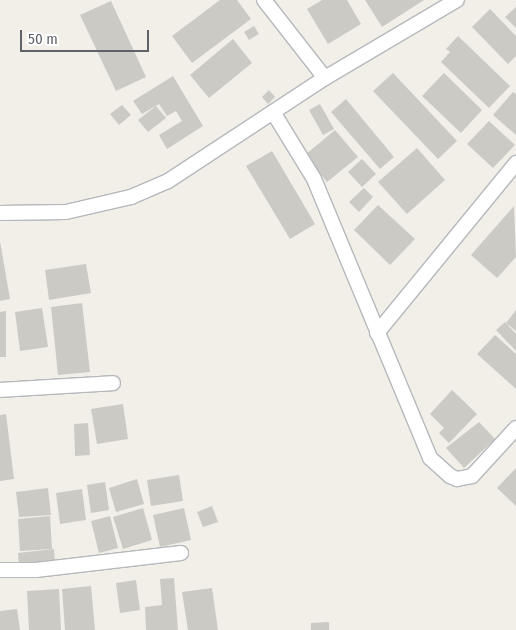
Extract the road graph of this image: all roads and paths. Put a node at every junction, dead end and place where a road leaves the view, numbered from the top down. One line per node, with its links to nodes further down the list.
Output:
1 (264, 0): 3 (street)
2 (456, 0): 3 (street)
3 (325, 78): 4 (street)
4 (273, 112): 6 (street); 7 (street)
5 (516, 163): 7 (street)
6 (0, 213)
7 (377, 333): 10 (street)
8 (113, 383): 9 (street)
9 (0, 390)
10 (516, 428)
11 (181, 553): 12 (street)
12 (0, 570)

